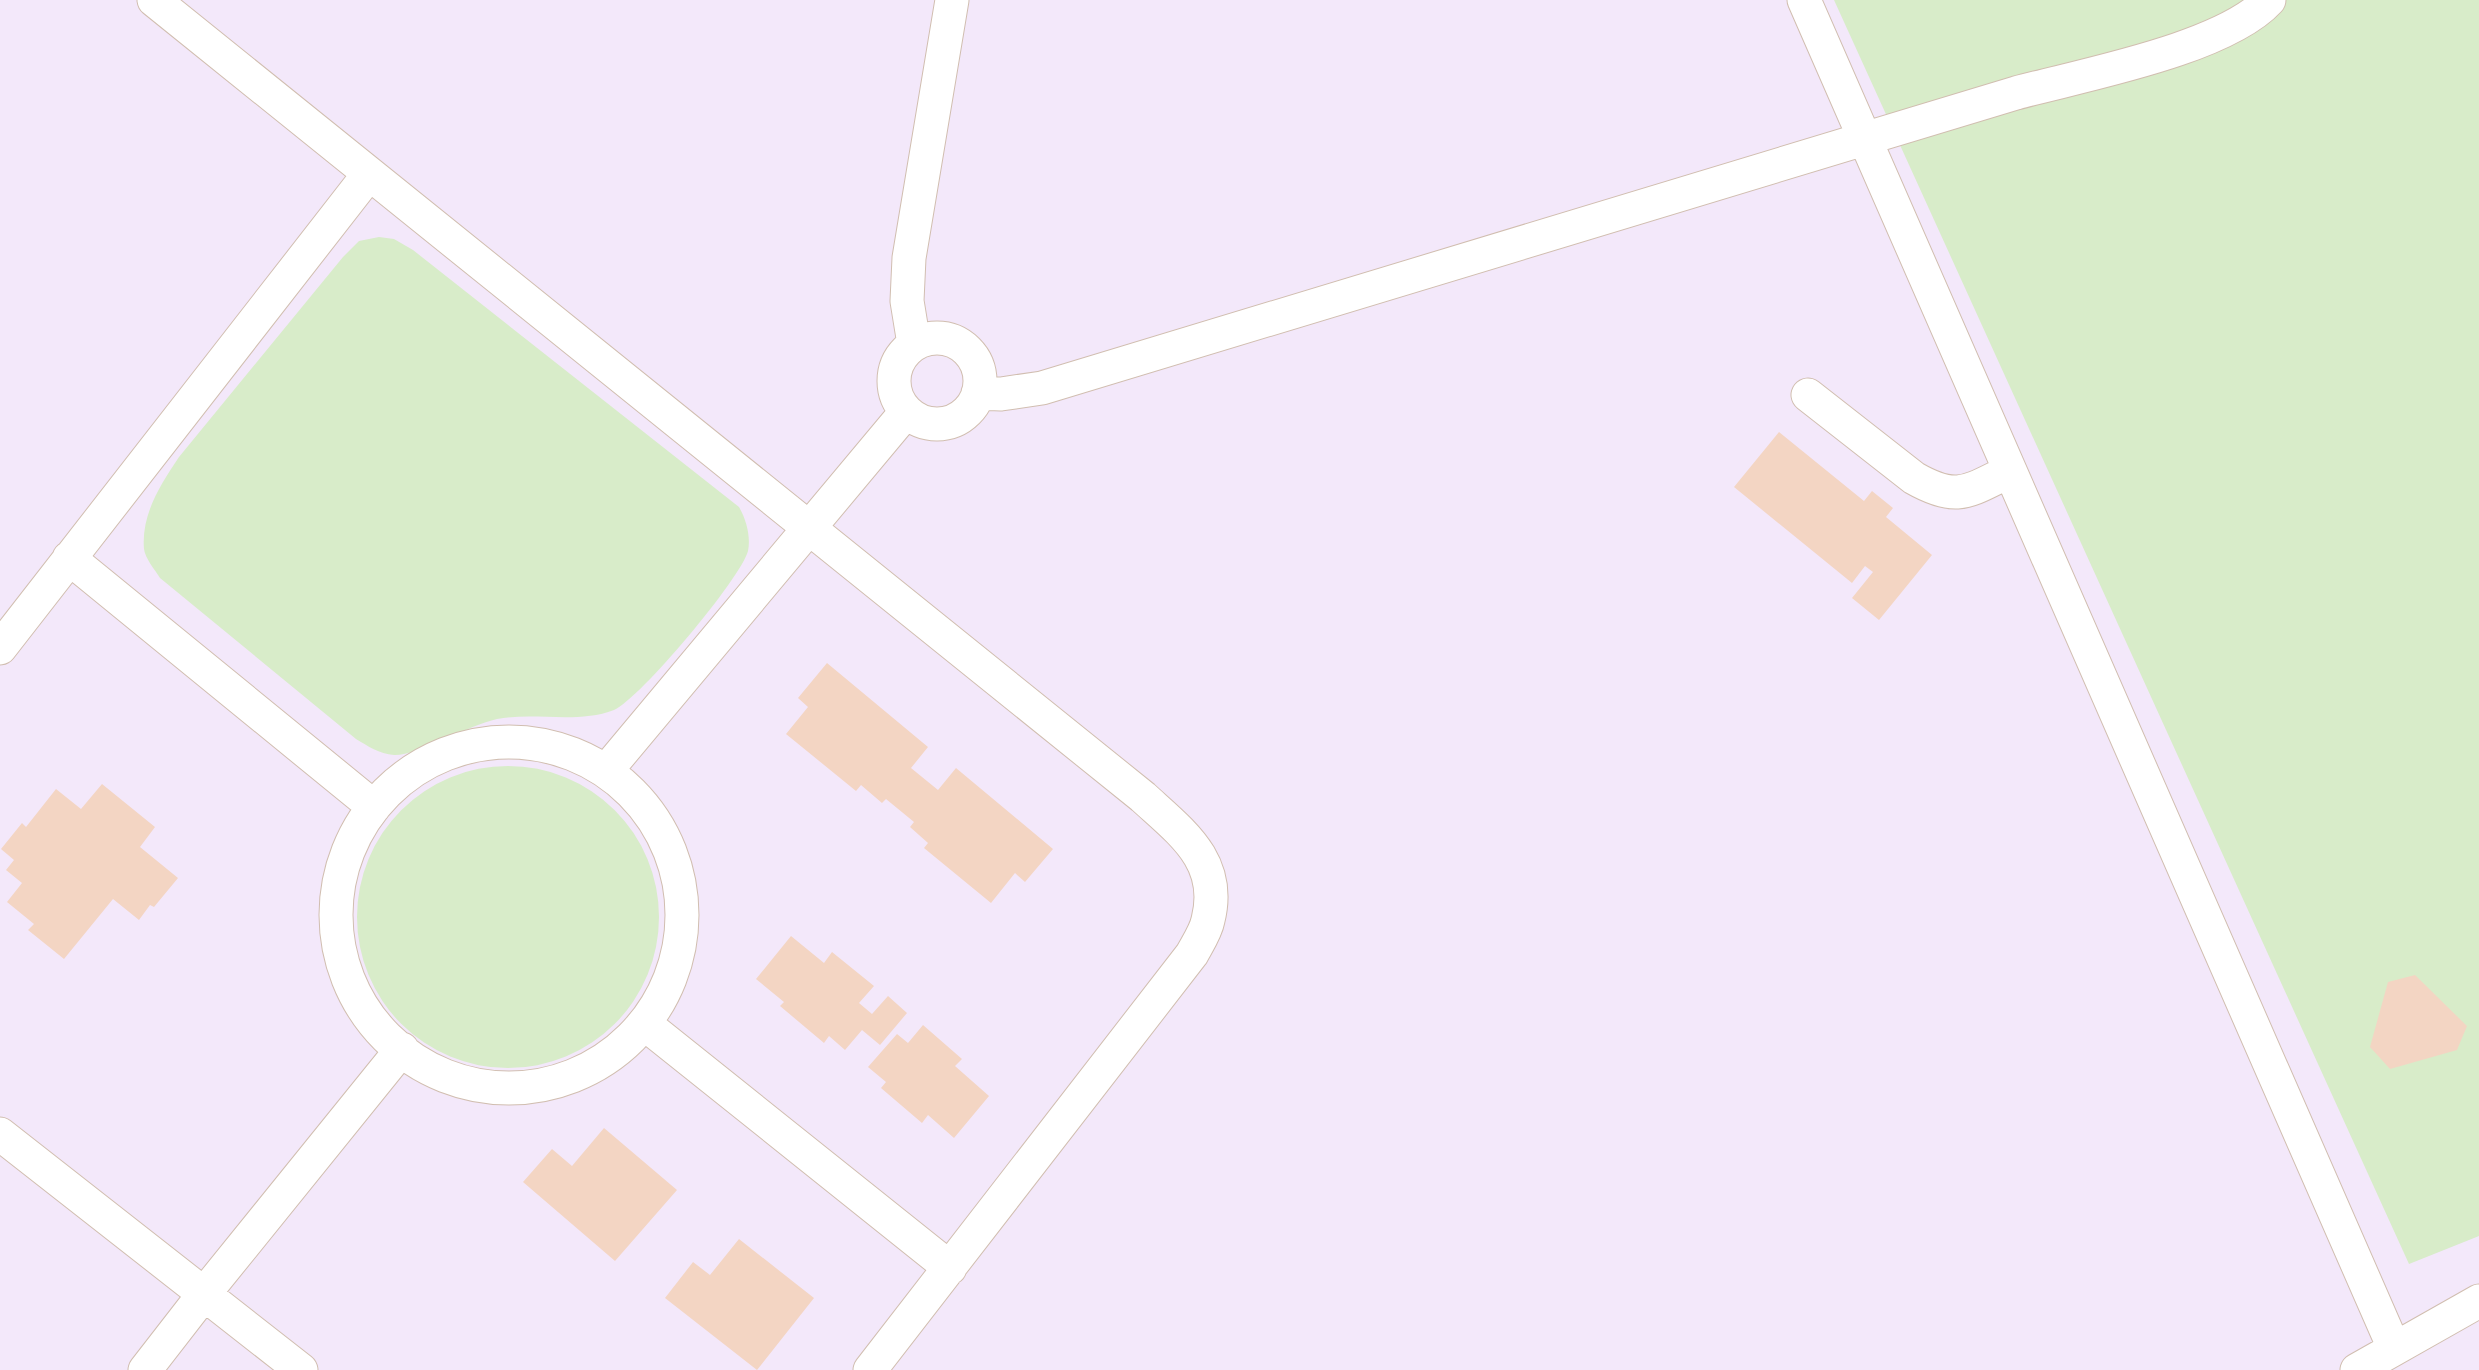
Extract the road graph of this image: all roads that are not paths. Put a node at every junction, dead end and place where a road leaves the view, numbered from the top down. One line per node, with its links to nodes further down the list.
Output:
1 (154, 0): 6 (lane)
2 (952, 0): 7 (lane)
3 (1804, 0): 5 (lane)
4 (2270, 0): 5 (lane)
5 (1865, 139): 8 (lane); 11 (lane)
6 (369, 174): 12 (lane); 13 (lane)
7 (914, 344): 8 (lane); 10 (lane)
8 (978, 393): 10 (lane)
9 (1808, 395): 11 (lane)
10 (906, 412): 12 (lane)
11 (2010, 471): 23 (lane)
12 (808, 526): 15 (lane); 20 (lane)
13 (69, 558): 14 (lane); 16 (lane)
14 (0, 648)
15 (606, 771): 16 (lane); 17 (lane)
16 (374, 807): 18 (lane)
17 (645, 1024): 18 (lane); 20 (lane)
18 (402, 1049): 21 (lane)
19 (0, 1134): 21 (lane)
20 (950, 1268): 26 (lane)
21 (204, 1294): 24 (lane); 25 (lane)
22 (2479, 1301): 23 (lane)
23 (2394, 1348): 27 (lane)
24 (145, 1370)
25 (301, 1370)
26 (870, 1370)
27 (2356, 1370)

